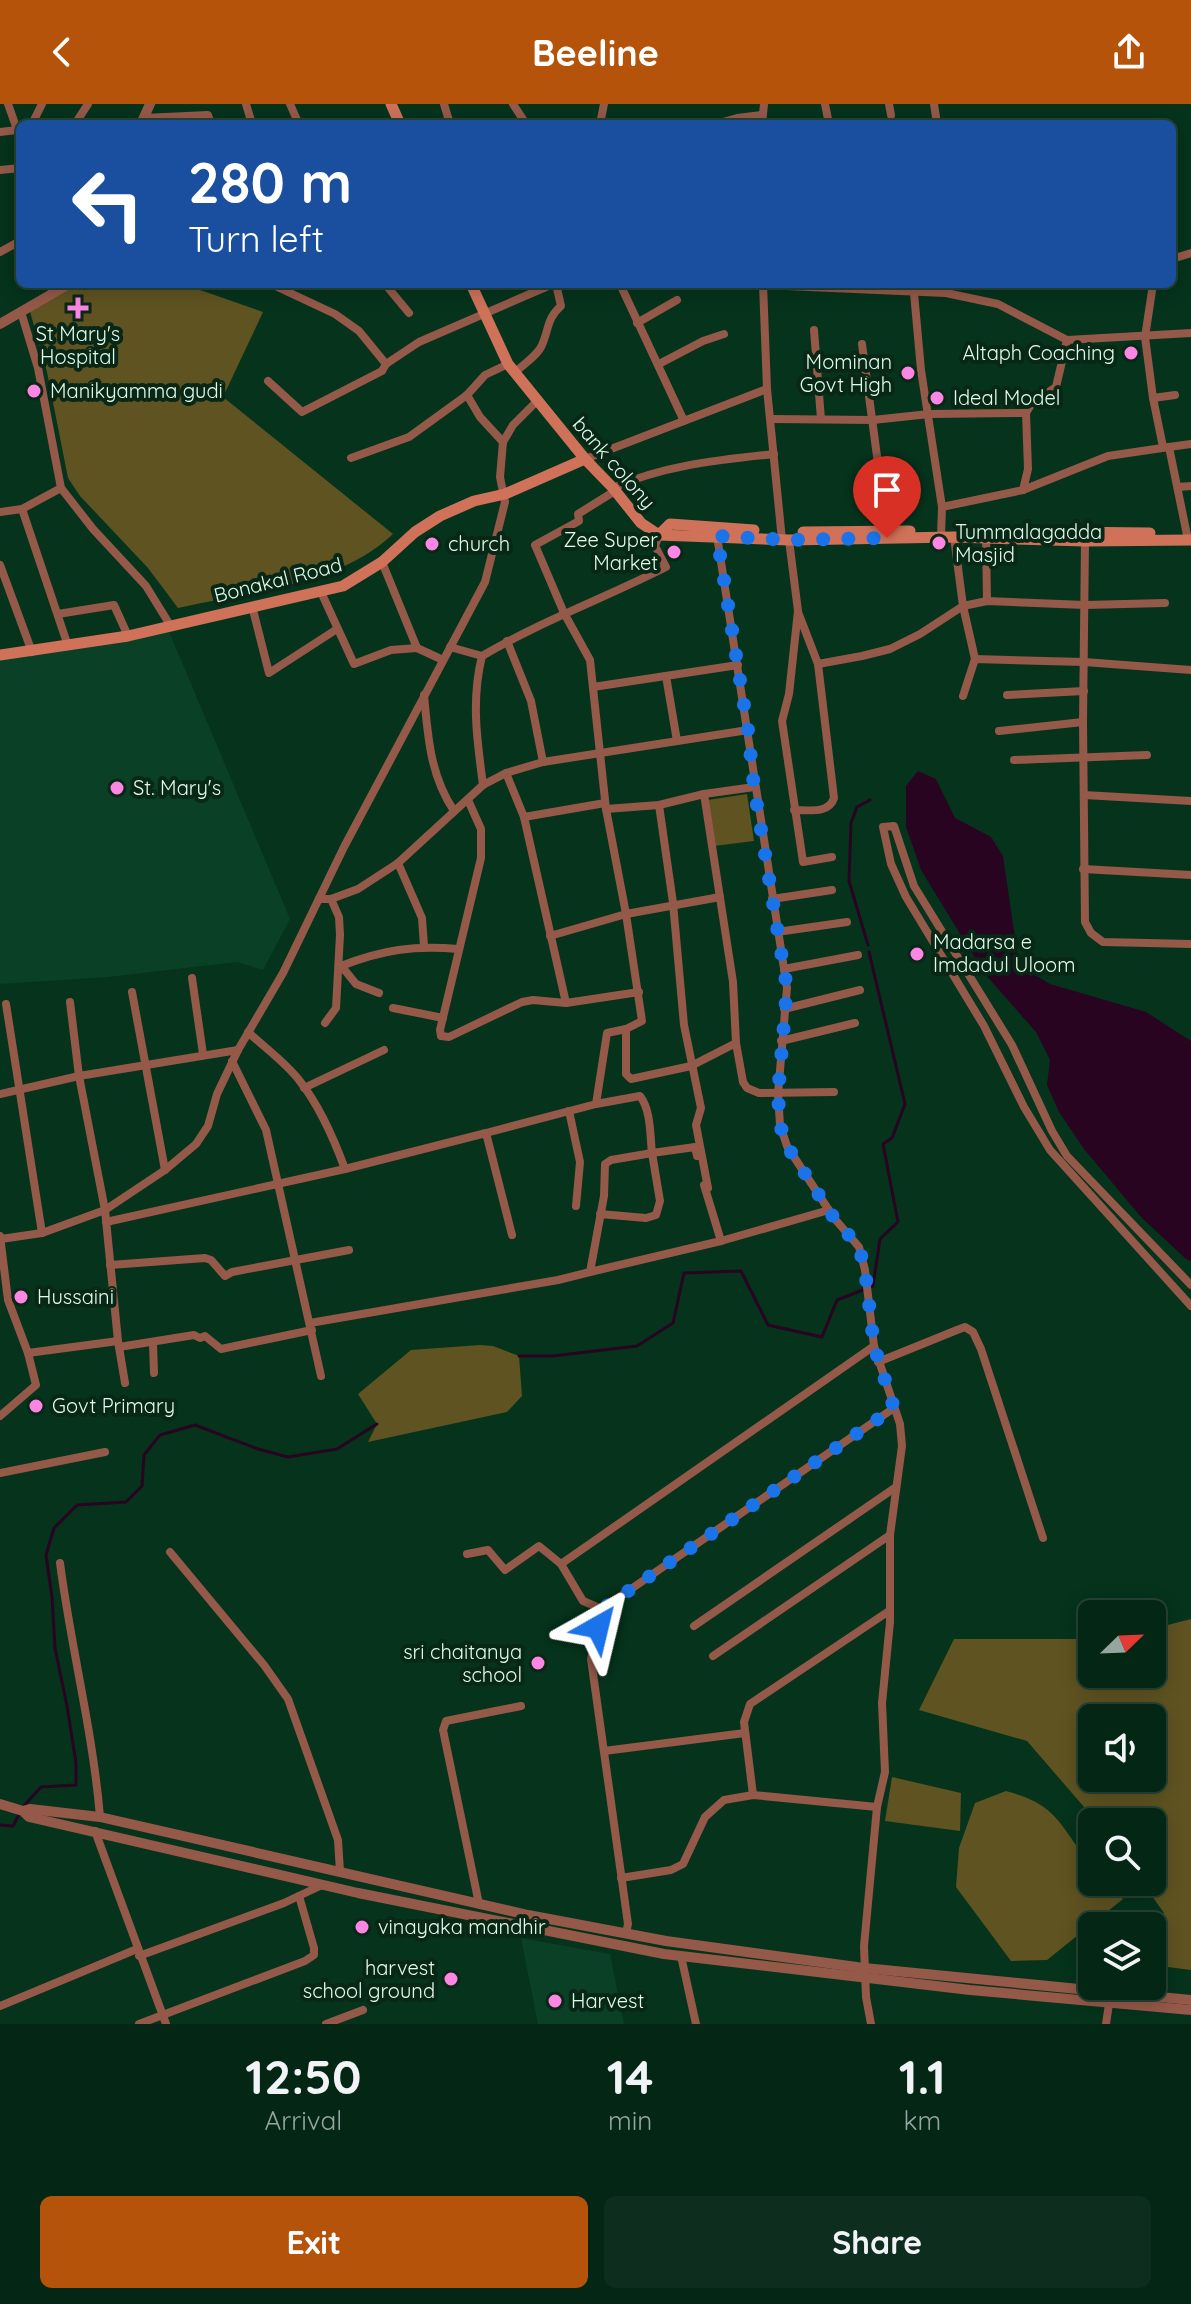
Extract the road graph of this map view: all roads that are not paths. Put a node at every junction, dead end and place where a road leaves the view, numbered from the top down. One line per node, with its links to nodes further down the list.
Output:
1 (8, 104): 9 (street)
2 (764, 104): 8 (street)
3 (889, 104): 4 (street)
4 (891, 115)
5 (154, 120): 6 (street)
6 (210, 120)
7 (730, 120): 8 (street)
8 (762, 120)
9 (16, 128)
10 (62, 288): 23 (street)
11 (287, 288): 34 (street)
12 (388, 288): 24 (street)
13 (473, 288): 25 (main road, bank colony)
14 (545, 288): 25 (street)
15 (555, 288): 36 (street)
16 (622, 288): 26 (street)
17 (763, 288): 38 (street)
18 (882, 288): 21 (street)
19 (946, 288): 21 (street); 32 (street)
20 (1152, 288): 31 (street)
21 (914, 293): 44 (street)
22 (677, 300): 26 (street)
23 (21, 312): 27 (street); 57 (street)
24 (409, 313)
25 (485, 315): 34 (street); 36 (main road, bank colony)
26 (637, 323): 35 (street)
27 (0, 324)
28 (814, 330): 46 (street)
29 (1191, 333): 31 (street)
30 (724, 334): 35 (street)
31 (1145, 337): 32 (street); 41 (street)
32 (1067, 340): 43 (street)
33 (862, 344): 47 (street)
34 (386, 364): 37 (street)
35 (659, 364): 48 (street)
36 (512, 368): 39 (street); 42 (main road, bank colony)
37 (268, 381)
38 (767, 389): 45 (street); 48 (street)
39 (467, 395): 49 (street); 53 (street)
40 (1175, 395): 41 (street)
41 (1153, 398): 51 (street)
42 (537, 401): 49 (street); 54 (main road, bank colony)
43 (1026, 413): 44 (street); 59 (street)
44 (929, 414): 47 (street); 61 (street)
45 (771, 419): 46 (street); 52 (street)
46 (821, 419): 47 (street)
47 (873, 420): 64 (street)
48 (684, 421): 54 (street)
49 (503, 442): 60 (street)
50 (1191, 444): 51 (street)
51 (1166, 447): 56 (street); 59 (street)
52 (774, 454): 58 (street); 69 (street)
53 (351, 458)
54 (585, 459): 58 (main road, bank colony); 60 (main road, Bonakal Road)
55 (1191, 486): 56 (street)
56 (1178, 487): 68 (street)
57 (61, 488): 62 (street); 84 (street)
58 (614, 490): 66 (main road, bank colony); 82 (street)
59 (1023, 490): 61 (street)
60 (505, 494): 73 (main road, Bonakal Road); 89 (street)
61 (942, 507): 65 (street)
62 (22, 509): 63 (street); 83 (street)
63 (0, 512)
64 (887, 531): 65 (main road); 69 (main road)
65 (941, 534): 68 (main road); 69 (main road, bank colony); 70 (main road, bank colony)
66 (659, 535): 67 (main road, bank colony); 69 (main road); 82 (street)
67 (717, 536): 69 (main road, bank colony); 98 (street)
68 (1190, 536): 72 (main road, bank colony)
69 (784, 537): 81 (street)
70 (954, 537): 71 (main road, bank colony); 80 (street)
71 (986, 539): 72 (main road, bank colony); 76 (street)
72 (1085, 541): 78 (street)
73 (382, 562): 75 (main road, Bonakal Road); 90 (street)
74 (0, 565): 91 (street)
75 (321, 592): 79 (main road, Bonakal Road); 85 (street)
76 (987, 601): 78 (street); 80 (street)
77 (1165, 603): 78 (street)
78 (1085, 605): 96 (street)
79 (252, 606): 84 (main road, Bonakal Road); 85 (street)
80 (963, 606): 94 (street); 97 (street)
81 (798, 611): 97 (street); 124 (street)
82 (564, 613): 87 (street); 101 (street)
83 (58, 614): 86 (street); 88 (street)
84 (170, 625): 86 (main road, Bonakal Road)
85 (337, 629): 90 (street)
86 (128, 636): 88 (main road, Bonakal Road)
87 (507, 641): 93 (street); 114 (street)
88 (68, 646): 91 (main road, Bonakal Road)
89 (450, 647): 93 (street); 95 (street)
90 (417, 648): 95 (street)
91 (32, 652): 92 (main road, Bonakal Road)
92 (0, 655)
93 (482, 656): 116 (street)
94 (975, 659): 96 (street); 105 (street)
95 (443, 660): 103 (street)
96 (1084, 662): 99 (street); 102 (street)
97 (818, 664): 124 (street)
98 (738, 665): 100 (street); 107 (street)
99 (1191, 670)
100 (666, 676): 101 (street); 109 (street)
101 (593, 687): 110 (street)
102 (1084, 691): 104 (street); 106 (street)
103 (424, 694): 125 (street); 133 (street)
104 (1007, 695)
105 (963, 696)
106 (1083, 722): 108 (street); 112 (street)
107 (748, 730): 109 (street); 117 (street)
108 (999, 731)
109 (677, 741): 110 (street)
110 (599, 753): 114 (street); 123 (street)
111 (1147, 755): 112 (street)
112 (1083, 757): 113 (street); 119 (street)
113 (1014, 760)
114 (543, 762): 115 (street)
115 (506, 773): 116 (street); 126 (street)
116 (483, 785): 120 (street)
117 (754, 787): 118 (street); 135 (street)
118 (704, 794): 122 (street); 132 (street)
119 (1084, 795): 121 (street); 129 (street)
120 (468, 800): 125 (street); 143 (street)
121 (1191, 801)
122 (659, 805): 123 (street); 136 (street)
123 (606, 806): 126 (street); 137 (street)
124 (794, 810): 127 (street)
125 (454, 811): 128 (street)
126 (524, 817): 140 (street)
127 (832, 857)
128 (398, 863): 134 (street); 142 (street)
129 (1083, 869): 130 (street); 141 (street)
130 (1191, 875)
131 (832, 890): 135 (street)
132 (720, 897): 136 (street); 163 (street)
133 (319, 899): 134 (street); 161 (street)
134 (331, 899): 145 (street)
135 (772, 899): 139 (street)
136 (673, 903): 137 (street); 169 (street)
137 (626, 914): 140 (street); 150 (street)
138 (847, 922): 139 (street)
139 (777, 932): 146 (street)
140 (550, 936): 153 (street)
141 (1191, 944)
142 (424, 946): 143 (street); 145 (street)
143 (458, 949): 157 (street)
144 (858, 955): 146 (street)
145 (339, 964): 151 (street); 158 (street)
146 (784, 969): 156 (street)
147 (192, 978): 166 (street)
148 (860, 990): 156 (street)
149 (132, 992): 168 (street)
150 (639, 992): 153 (street); 160 (street)
151 (379, 993)
152 (70, 1002): 170 (street)
153 (566, 1003): 157 (street)
154 (6, 1004): 172 (street)
155 (393, 1008): 157 (street)
156 (784, 1009): 162 (street)
157 (443, 1018)
158 (325, 1023)
159 (855, 1023): 162 (street)
160 (626, 1029): 169 (street); 176 (street)
161 (248, 1032): 164 (street); 171 (street)
162 (781, 1041): 175 (street)
163 (736, 1043): 169 (street); 175 (street)
164 (238, 1050): 166 (street); 167 (street)
165 (384, 1050): 171 (street)
166 (203, 1054): 168 (street)
167 (232, 1061): 181 (street); 182 (street)
168 (144, 1065): 170 (street); 181 (street)
169 (691, 1066): 183 (street)
170 (79, 1076): 172 (street); 185 (street)
171 (304, 1088): 180 (street)
172 (18, 1089): 174 (street); 189 (street)
173 (834, 1092): 175 (street)
174 (0, 1094)
175 (778, 1094): 186 (street)
176 (596, 1104): 177 (street); 179 (street)
177 (569, 1111): 178 (street); 184 (street)
178 (486, 1133): 180 (street); 190 (street)
179 (652, 1153): 187 (street); 187 (street); 192 (street)
180 (345, 1169): 182 (street)
181 (165, 1170): 185 (street)
182 (279, 1184): 188 (street); 194 (street)
183 (708, 1188)
184 (576, 1206)
185 (105, 1210): 188 (street); 189 (street)
186 (829, 1210): 192 (street); 203 (street)
187 (600, 1214): 196 (street)
188 (106, 1222): 195 (street)
189 (42, 1233): 191 (street)
190 (512, 1235)
191 (0, 1237): 198 (street)
192 (721, 1241): 196 (street)
193 (349, 1250): 194 (street)
194 (294, 1260): 195 (street); 200 (street)
195 (110, 1265): 202 (street)
196 (590, 1272): 200 (street)
197 (1191, 1285): 199 (street)
198 (4, 1301): 204 (street)
199 (1191, 1306)
200 (311, 1327): 201 (street); 207 (street)
201 (153, 1343): 202 (street); 206 (street)
202 (118, 1344): 204 (street); 208 (street)
203 (874, 1346): 205 (street); 219 (street)
204 (28, 1353): 210 (street)
205 (878, 1362): 209 (street); 215 (street)
206 (154, 1373)
207 (321, 1376)
208 (125, 1383)
209 (894, 1408): 213 (street); 220 (street)
210 (0, 1416)
211 (105, 1452): 212 (street)
212 (0, 1473)
213 (896, 1487): 214 (street); 222 (street)
214 (890, 1535): 221 (street); 223 (street)
215 (1043, 1538)
216 (170, 1552): 233 (street)
217 (467, 1554): 219 (street)
218 (60, 1563): 231 (street)
219 (561, 1564): 220 (street)
220 (602, 1609): 226 (street)
221 (889, 1611): 225 (street); 229 (street)
222 (694, 1626)
223 (713, 1656)
224 (521, 1706): 237 (street)
225 (745, 1733): 226 (street); 227 (street)
226 (604, 1751): 234 (street)
227 (753, 1795): 229 (street); 234 (street)
228 (0, 1804): 230 (street)
229 (877, 1807): 241 (street)
230 (23, 1811): 231 (street); 232 (street)
231 (100, 1817): 233 (street)
232 (95, 1831): 235 (street); 239 (street)
233 (340, 1872): 237 (street)
234 (621, 1878): 238 (street)
235 (322, 1885): 236 (street); 240 (street)
236 (299, 1896): 239 (street); 250 (street)
237 (479, 1904): 238 (street)
238 (626, 1933): 241 (street)
239 (138, 1953): 247 (street); 250 (street)
240 (681, 1956): 241 (street); 253 (street)
241 (859, 1971): 242 (street); 254 (street)
242 (1078, 1995)
243 (1166, 1999): 246 (street)
244 (1110, 2000): 255 (street)
245 (1124, 2000): 249 (street)
246 (1191, 2000)
247 (0, 2006)
248 (363, 2010): 252 (street)
249 (1191, 2010)
250 (164, 2020): 251 (street)
251 (139, 2024)
252 (326, 2024)
253 (696, 2024)
254 (871, 2024)
255 (1106, 2024)

